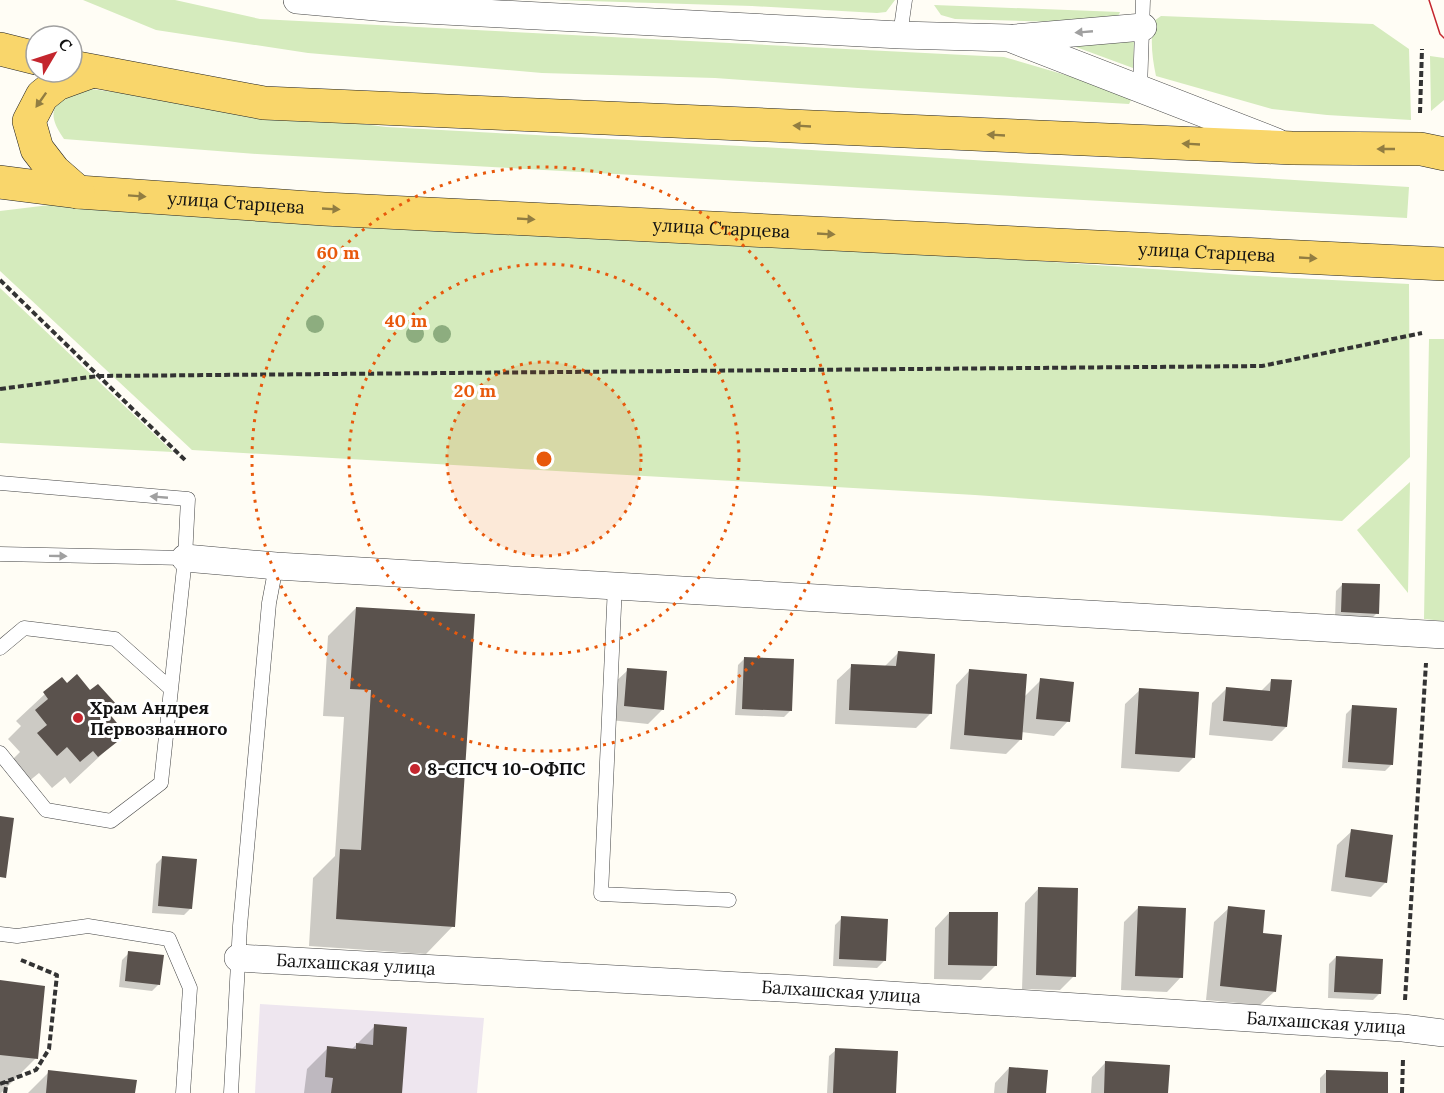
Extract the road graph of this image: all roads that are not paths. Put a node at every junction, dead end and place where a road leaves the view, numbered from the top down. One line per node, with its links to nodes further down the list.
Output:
1 (297, 0): 4 (street)
2 (905, 0): 6 (lane)
3 (1143, 0): 5 (lane)
4 (387, 4): 6 (street)
5 (1143, 27): 7 (street, one-way to 7); 12 (lane)
6 (900, 35): 7 (street)
7 (1009, 38): 12 (street)
8 (0, 49): 9 (main road)
9 (24, 55)
10 (84, 70): 14 (main road, one-way to 10)
11 (57, 84): 16 (main road, one-way to 16)
12 (1140, 88): 14 (street)
13 (1432, 136): 14 (main road, one-way to 14)
14 (1292, 148)
15 (0, 182): 16 (main road, улица Старцева)
16 (78, 192): 17 (main road, улица Старцева, one-way to 17)
17 (1444, 264)
18 (0, 483): 20 (lane, one-way to 18)
19 (0, 554): 20 (lane, one-way to 20)
20 (185, 558): 21 (street); 25 (lane)
21 (276, 566): 22 (street); 29 (lane)
22 (615, 585): 23 (street); 27 (lane)
23 (1444, 635)
24 (0, 648): 25 (lane)
25 (171, 689): 26 (lane)
26 (0, 753)
27 (729, 900)
28 (0, 934): 31 (lane)
29 (238, 958): 30 (street, Балхашская улица); 32 (lane)
30 (1444, 1033)
31 (183, 1093)
32 (231, 1093)

